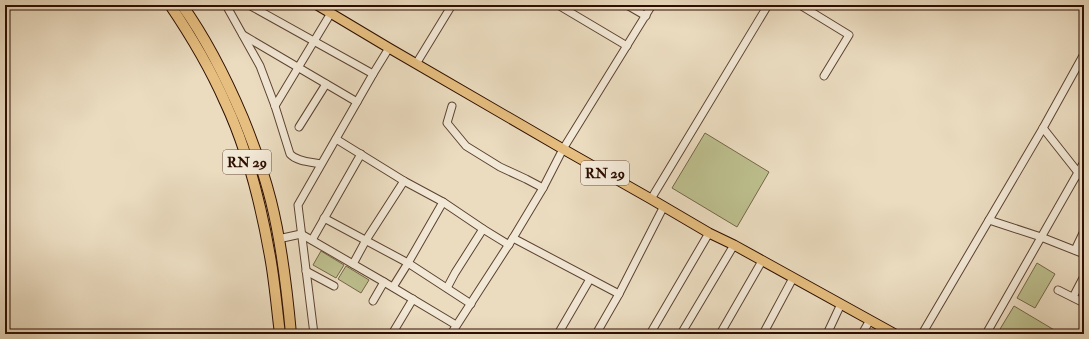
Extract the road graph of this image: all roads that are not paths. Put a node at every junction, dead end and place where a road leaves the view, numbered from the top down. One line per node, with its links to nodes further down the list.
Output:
1 (170, 5): 78 (highway, RN 29)
2 (182, 5): 49 (highway, RN 29)
3 (226, 5): 14 (street)
4 (249, 5): 15 (street)
5 (317, 5): 12 (main road, RN 29)
6 (452, 5): 19 (street)
7 (558, 5): 16 (street)
8 (627, 5): 13 (street)
9 (652, 5): 13 (street)
10 (767, 5): 38 (street)
11 (800, 5): 22 (street)
12 (331, 13): 15 (street); 17 (main road, RN 29)
13 (646, 16): 16 (street)
14 (242, 35): 20 (street); 25 (street)
15 (314, 41): 20 (street); 21 (street)
16 (627, 46): 30 (street)
17 (389, 48): 19 (main road, RN 29); 21 (street)
18 (1084, 54): 28 (street)
19 (416, 64): 30 (main road, RN 29)
20 (298, 68): 23 (street); 25 (street)
21 (373, 74): 24 (street)
22 (824, 76)
23 (326, 84): 24 (street); 27 (street)
24 (357, 102): 29 (street)
25 (275, 106): 33 (street)
26 (452, 106): 37 (street)
27 (299, 127)
28 (1043, 128): 34 (street); 42 (street)
29 (336, 138): 31 (street); 33 (street)
30 (563, 149): 37 (street); 38 (main road, RN 29)
31 (361, 154): 36 (street); 41 (street)
32 (1084, 162): 34 (street)
33 (321, 164): 46 (street)
34 (1078, 173): 35 (street); 47 (street)
35 (1084, 180)
36 (404, 181): 39 (street); 51 (street)
37 (543, 188): 48 (street)
38 (651, 199): 40 (main road, RN 29)
39 (443, 202): 43 (street); 57 (street)
40 (664, 206): 45 (main road, RN 29); 69 (street)
41 (324, 218): 50 (street); 51 (street)
42 (989, 220): 47 (street); 92 (street)
43 (483, 229): 53 (street); 67 (street)
44 (1084, 231): 54 (street)
45 (709, 233): 52 (main road, RN 29); 85 (street)
46 (301, 234): 49 (street); 50 (street); 59 (street)
47 (1041, 237): 54 (street); 93 (street)
48 (513, 238): 53 (street); 62 (street)
49 (278, 239): 79 (highway, RN 29)
50 (312, 240): 58 (street)
51 (366, 240): 57 (street); 58 (street)
52 (734, 245): 56 (main road, RN 29); 86 (street)
53 (509, 246): 74 (street)
54 (1075, 250): 55 (street)
55 (1084, 254)
56 (762, 261): 61 (main road, RN 29); 87 (street)
57 (408, 263): 66 (street); 67 (street)
58 (353, 264): 63 (street)
59 (306, 271): 65 (street); 80 (street)
60 (1084, 276): 64 (street)
61 (793, 278): 75 (main road, RN 29); 88 (street)
62 (590, 279): 69 (street); 83 (street)
63 (384, 282): 66 (street); 72 (street)
64 (1082, 285): 70 (street)
65 (334, 286)
66 (393, 287): 71 (street)
67 (447, 288): 74 (street)
68 (1058, 290): 70 (street)
69 (619, 294): 84 (street)
70 (1073, 297): 73 (street)
71 (413, 299): 77 (street); 81 (street)
72 (373, 301)
73 (1084, 303)
74 (471, 304): 77 (street)
75 (841, 304): 76 (main road, RN 29); 89 (street)
76 (870, 320): 90 (street); 91 (main road, RN 29)
77 (456, 325): 82 (street)
78 (280, 334)
79 (291, 334)
80 (314, 334)
81 (392, 334)
82 (451, 334)
83 (558, 334)
84 (596, 334)
85 (650, 334)
86 (681, 334)
87 (720, 334)
88 (763, 334)
89 (827, 334)
90 (862, 334)
91 (896, 334)
92 (922, 334)
93 (986, 334)

